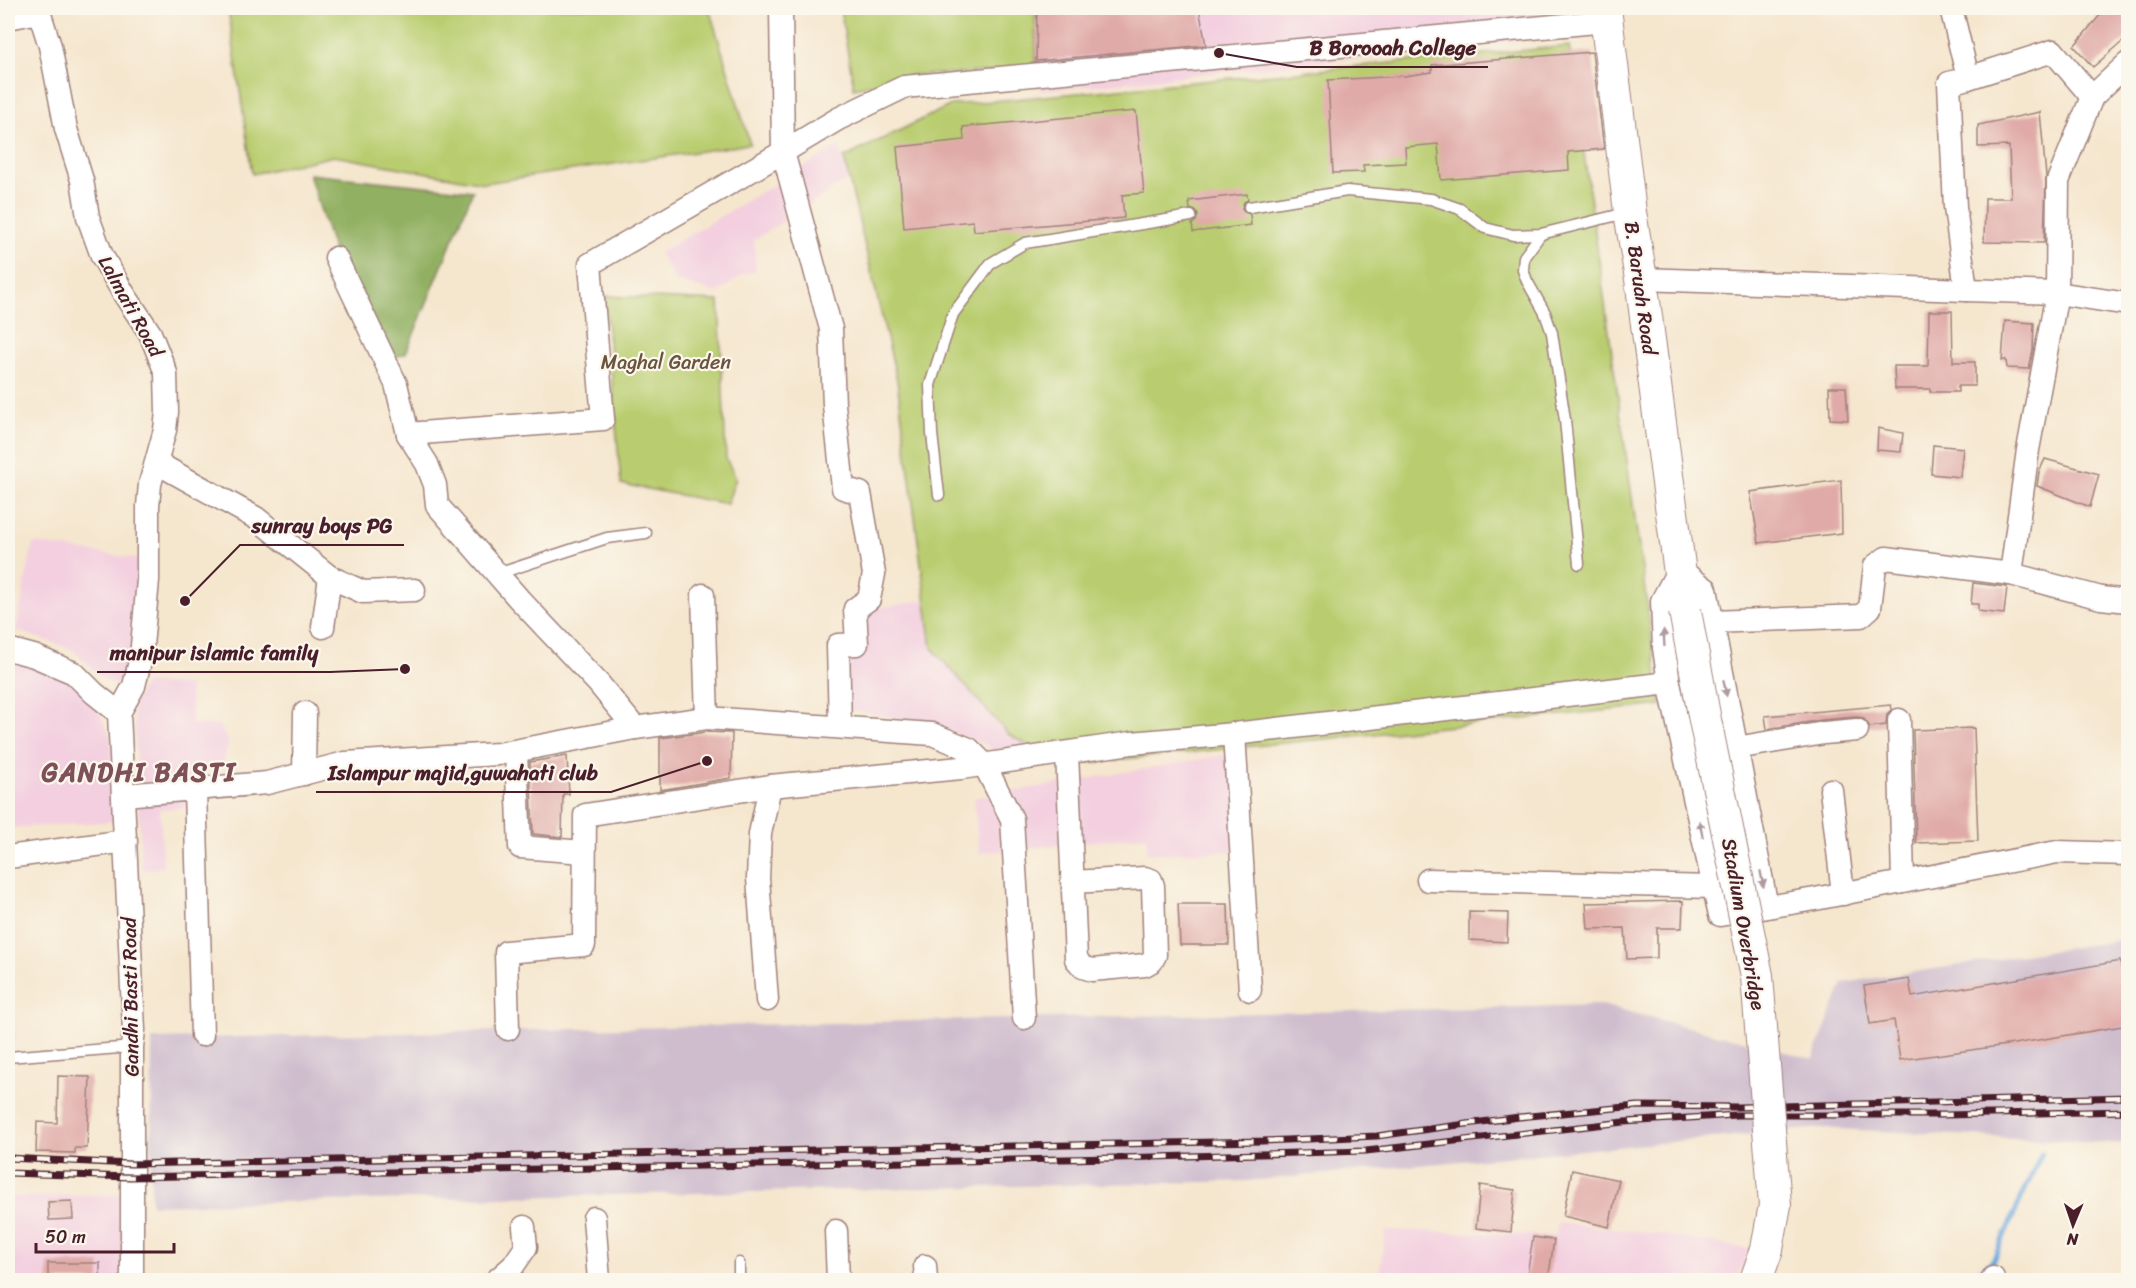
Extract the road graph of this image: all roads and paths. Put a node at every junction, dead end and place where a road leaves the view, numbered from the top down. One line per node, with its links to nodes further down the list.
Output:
1 (781, 8): 9 (street)
2 (1951, 8): 7 (street)
3 (39, 10): 5 (street); 20 (street, Lalmati Road)
4 (1606, 14): 9 (street); 11 (main road, B. Baruah Road)
5 (8, 18)
6 (2128, 63): 8 (street)
7 (1968, 78): 8 (street); 16 (street)
8 (2092, 97): 17 (street)
9 (783, 152): 19 (street); 39 (street)
10 (1249, 207): 13 (lane)
11 (1630, 212): 13 (lane); 15 (main road, B. Baruah Road)
12 (1191, 216): 21 (lane)
13 (1541, 234): 23 (lane)
14 (336, 258): 19 (street)
15 (1641, 279): 16 (street); 24 (main road, B. Baruah Road)
16 (1966, 290): 17 (street)
17 (2057, 293): 18 (street); 26 (street)
18 (2128, 304)
19 (408, 434): 25 (street)
20 (157, 463): 27 (street); 35 (street, Lalmati Road)
21 (939, 495)
22 (646, 533): 25 (lane)
23 (1578, 564)
24 (1680, 568): 31 (main road, Stadium Overbridge); 34 (street, one-way to 24)
25 (497, 574): 40 (street)
26 (2011, 574): 30 (street); 31 (street)
27 (330, 576): 28 (street); 32 (street)
28 (414, 590)
29 (704, 595): 37 (street)
30 (2128, 601)
31 (1698, 616): 43 (street, one-way to 43); 78 (main road, Stadium Overbridge, bridge)
32 (323, 627)
33 (8, 649): 35 (street)
34 (1670, 683): 42 (street); 59 (street, one-way to 34)
35 (119, 713): 51 (street, Gandhi Basti Road)
36 (305, 713): 47 (street)
37 (707, 718): 39 (street); 40 (street)
38 (1899, 720): 58 (street)
39 (840, 727): 46 (street)
40 (634, 728): 44 (street)
41 (1857, 730): 43 (street)
42 (1234, 734): 45 (street); 62 (street)
43 (1736, 748): 61 (street, one-way to 61)
44 (516, 751): 47 (street); 53 (street)
45 (1067, 753): 46 (street); 57 (street)
46 (984, 764): 48 (street); 64 (street)
47 (304, 774): 49 (street)
48 (770, 786): 53 (street); 63 (street)
49 (195, 789): 51 (street); 66 (street)
50 (1831, 790): 60 (street)
51 (124, 795): 52 (street, Gandhi Basti Road)
52 (126, 841): 55 (street); 67 (street, Gandhi Basti Road)
53 (584, 852): 65 (street)
54 (2126, 854): 58 (street)
55 (8, 857)
56 (1428, 880): 59 (street)
57 (1072, 882): 57 (street)
58 (1903, 882): 60 (street)
59 (1713, 887): 61 (street)
60 (1843, 894): 61 (street)
61 (1767, 907)
62 (1250, 990)
63 (766, 1000)
64 (1024, 1018)
65 (508, 1029)
66 (202, 1035)
67 (132, 1047): 68 (lane); 73 (street, Gandhi Basti Road)
68 (8, 1057)
69 (594, 1218): 75 (street)
70 (524, 1227): 74 (street)
71 (836, 1231): 77 (street)
72 (739, 1263): 76 (lane)
73 (132, 1281)
74 (497, 1281)
75 (599, 1281)
76 (739, 1281)
77 (838, 1281)
78 (1756, 1281)

